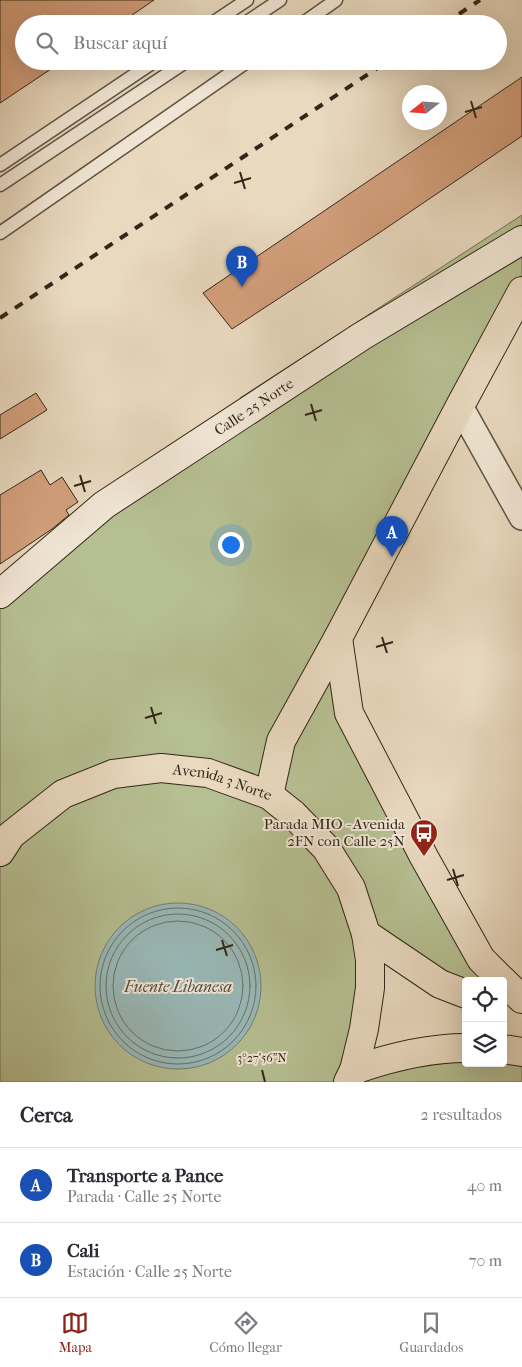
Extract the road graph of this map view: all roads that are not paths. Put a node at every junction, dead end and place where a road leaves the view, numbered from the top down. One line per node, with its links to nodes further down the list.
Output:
1 (247, 0): 4 (lane)
2 (280, 0): 5 (lane)
3 (336, 0): 6 (lane)
4 (224, 15)
5 (258, 15)
6 (315, 15)
7 (142, 70): 10 (lane)
8 (173, 70): 11 (lane)
9 (235, 70): 12 (lane)
10 (0, 165)
11 (0, 185)
12 (0, 233)
13 (522, 240): 17 (main road, Calle 25 Norte)
14 (522, 291): 15 (main road)
15 (460, 406): 16 (street); 18 (main road)
16 (522, 517)
17 (0, 594)
18 (338, 638): 19 (main road); 22 (main road)
19 (269, 796): 20 (main road, Avenida 3 Norte); 21 (main road, Avenida 3 Norte)
20 (0, 852)
21 (366, 934): 24 (main road); 31 (main road, Avenida 3 Norte)
22 (499, 977)
23 (507, 985): 25 (main road)
24 (462, 992)
25 (522, 999)
26 (507, 1009): 27 (main road)
27 (522, 1015)
28 (462, 1048): 31 (main road)
29 (507, 1050): 30 (main road)
30 (522, 1052)
31 (351, 1076)

